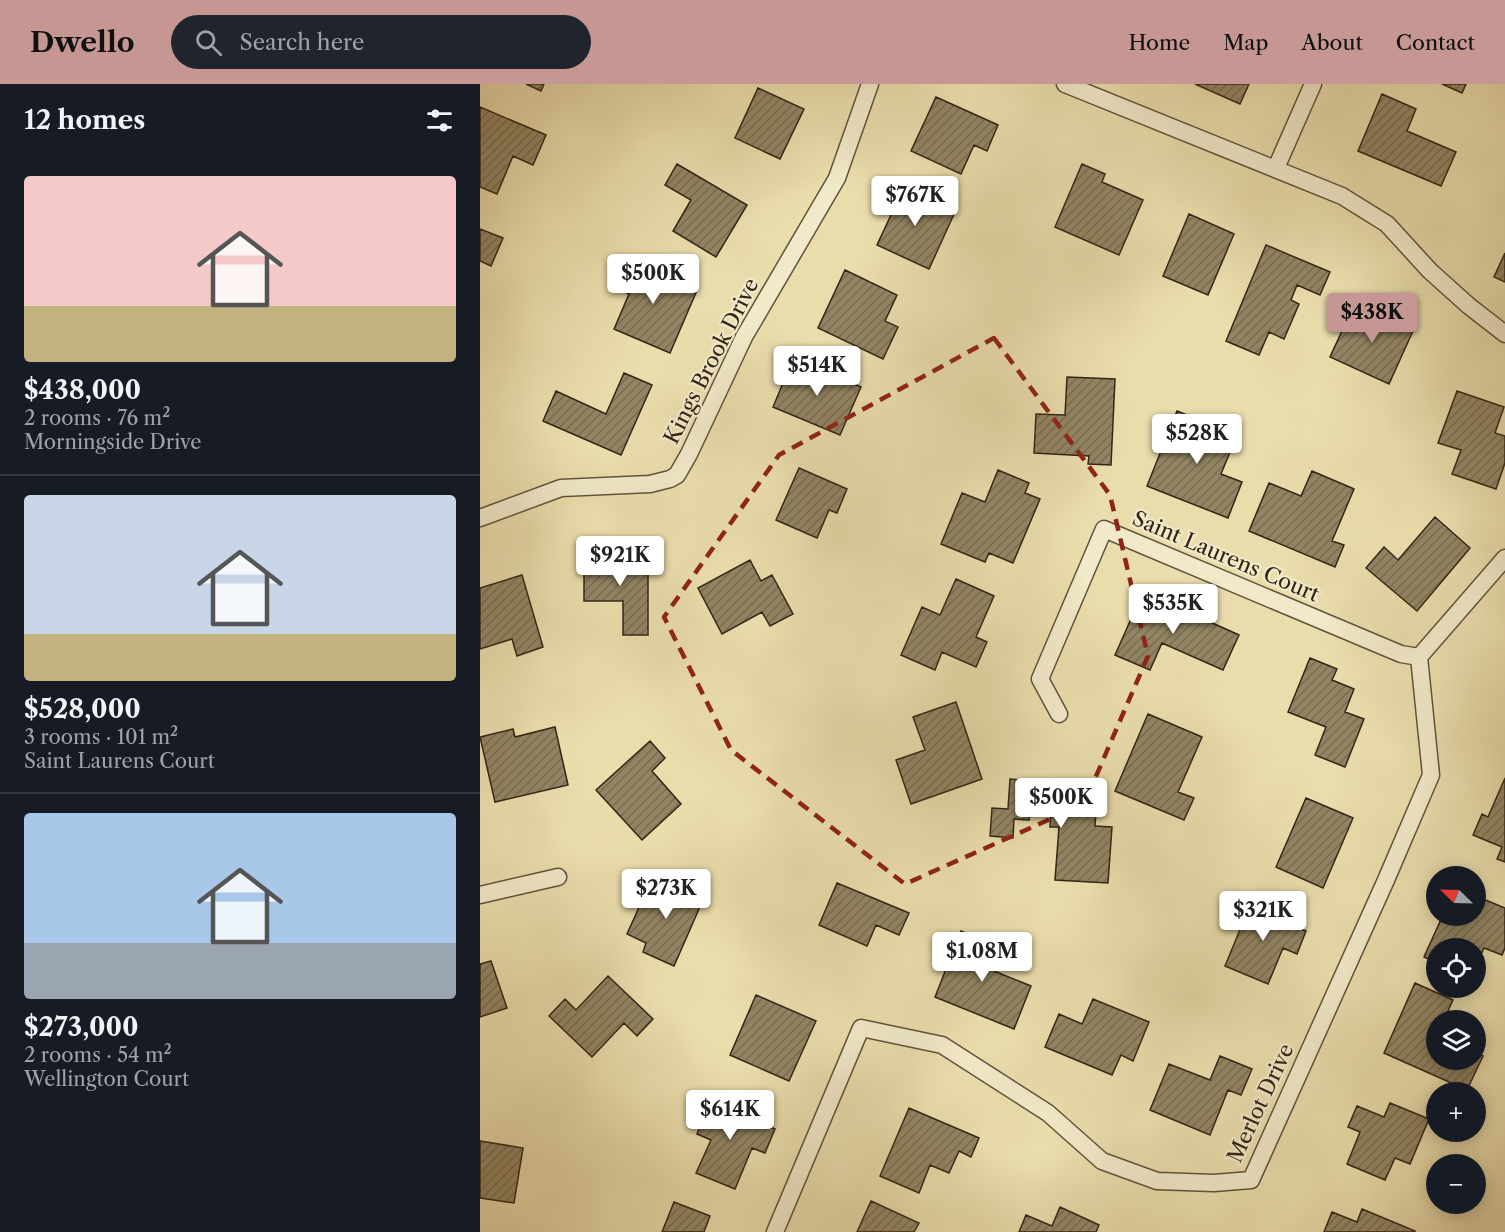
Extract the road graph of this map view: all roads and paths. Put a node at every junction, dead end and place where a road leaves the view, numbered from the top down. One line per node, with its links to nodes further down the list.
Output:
1 (870, 84): 6 (street, Kings Brook Drive)
2 (1065, 84): 4 (street)
3 (1313, 84): 4 (street)
4 (1276, 168): 5 (street)
5 (1505, 334)
6 (480, 518)
7 (1505, 558): 8 (street)
8 (1419, 657): 9 (street, Saint Laurens Court); 12 (street, Merlot Drive)
9 (1059, 714)
10 (558, 877): 11 (street)
11 (480, 896)
12 (775, 1232)

